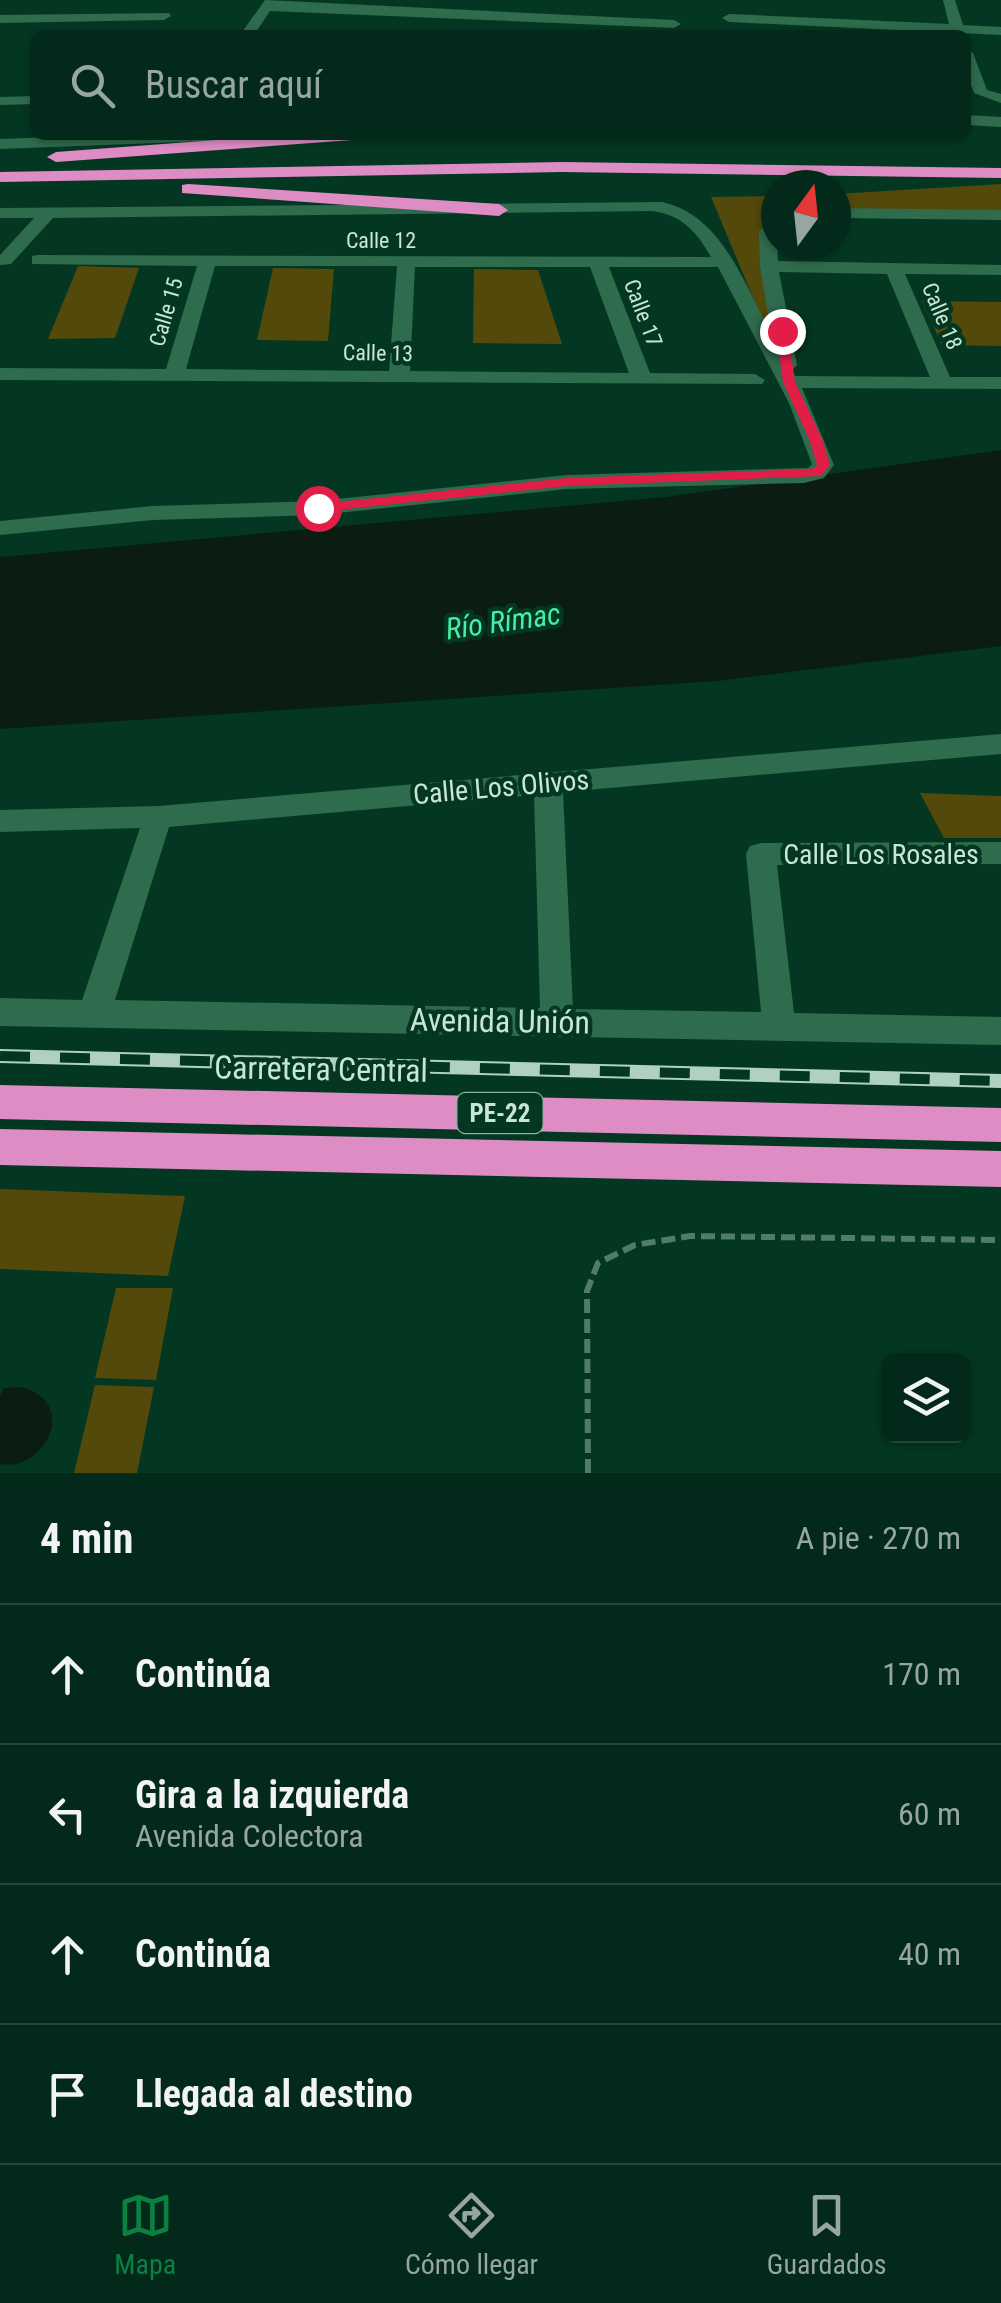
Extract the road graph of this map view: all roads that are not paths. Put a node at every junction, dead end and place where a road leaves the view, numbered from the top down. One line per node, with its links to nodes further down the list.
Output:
1 (594, 0): 10 (street)
2 (721, 0): 7 (street)
3 (950, 0): 18 (street)
4 (268, 3): 5 (street); 14 (street)
5 (428, 6): 10 (street); 15 (street)
6 (64, 18): 8 (street); 12 (street); 13 (street)
7 (729, 18): 9 (street); 16 (street)
8 (0, 19)
9 (865, 24): 17 (street)
10 (587, 28): 11 (street)
11 (675, 28)
12 (58, 30)
13 (152, 30)
14 (249, 30)
15 (416, 30)
16 (737, 30)
17 (935, 30)
18 (958, 30)
19 (1001, 31): 20 (street)
20 (971, 32)
21 (971, 66): 23 (street)
22 (29, 96): 24 (street)
23 (1001, 99)
24 (0, 101)
25 (971, 120): 26 (street)
26 (1001, 122)
27 (48, 140): 29 (street)
28 (283, 140): 31 (highway)
29 (0, 144)
30 (1001, 156): 31 (highway)
31 (7, 160)
32 (1001, 173): 33 (highway)
33 (0, 177): 34 (highway)
34 (499, 210): 35 (street); 43 (street)
35 (48, 212): 36 (street); 39 (street)
36 (0, 213)
37 (851, 213): 38 (street)
38 (1001, 214)
39 (0, 260)
40 (38, 260): 42 (street, Calle 12)
41 (769, 260): 46 (street)
42 (207, 262): 44 (street, Calle 12); 50 (street, Calle 15)
43 (722, 262): 45 (street, Calle 12); 54 (street)
44 (406, 263): 45 (street, Calle 12); 51 (street)
45 (598, 264): 52 (street, Calle 17)
46 (769, 266): 47 (street); 54 (street)
47 (894, 269): 48 (street); 55 (street, Calle 18)
48 (1001, 270)
49 (0, 374): 50 (street, Calle 13)
50 (174, 376): 51 (street, Calle 13)
51 (399, 378): 52 (street, Calle 13)
52 (642, 380): 53 (street, Calle 13)
53 (755, 380)
54 (789, 382): 55 (street); 57 (street)
55 (944, 383): 56 (street)
56 (1001, 384)
57 (0, 528)
58 (1001, 744): 59 (street, Calle Los Olivos)
59 (548, 783): 60 (street, Calle Los Olivos); 65 (street)
60 (158, 817): 61 (street, Calle Los Olivos); 64 (street)
61 (0, 821)
62 (1001, 854): 66 (street, Calle Los Rosales)
63 (0, 1012): 64 (street, Avenida Unión)
64 (94, 1014): 65 (street, Avenida Unión)
65 (557, 1022): 66 (street, Avenida Unión)
66 (779, 1027): 67 (street, Avenida Unión)
67 (1001, 1031)
68 (0, 1102): 69 (highway, Carretera Central / PE-22)
69 (1001, 1125)
70 (0, 1147): 71 (highway, PE-22)
71 (1001, 1169)

